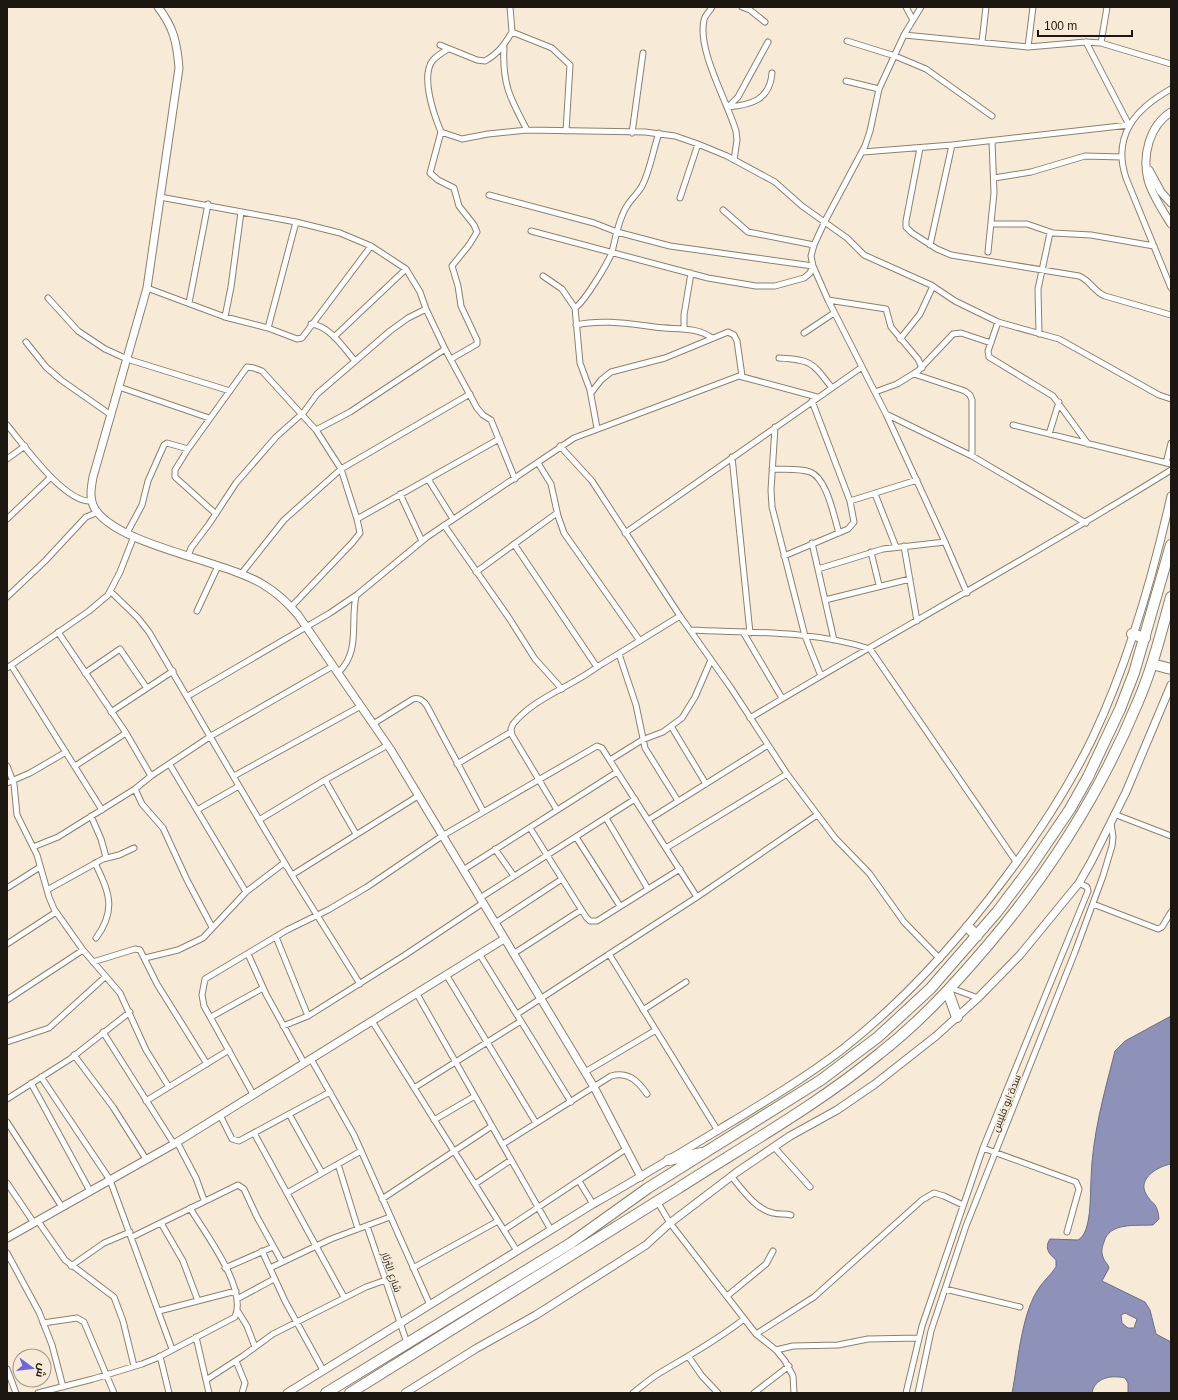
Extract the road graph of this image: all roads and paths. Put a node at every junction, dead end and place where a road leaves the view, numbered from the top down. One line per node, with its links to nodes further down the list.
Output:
1 (158, 7): 49 (main road)
2 (510, 7): 12 (street)
3 (712, 7): 30 (street)
4 (742, 7): 11 (street)
5 (906, 7): 10 (street)
6 (921, 7): 10 (street)
7 (986, 7): 16 (street)
8 (1033, 7): 21 (street)
9 (1107, 7): 18 (street)
10 (913, 20): 13 (street)
11 (765, 22)
12 (512, 32): 20 (street); 35 (street)
13 (904, 35): 16 (street); 24 (street)
14 (847, 41): 24 (street)
15 (768, 42): 30 (street)
16 (982, 42): 21 (street)
17 (1086, 42): 18 (street); 21 (street); 33 (street)
18 (1102, 43): 25 (street)
19 (440, 45): 22 (street)
20 (504, 47): 22 (street); 34 (street)
21 (1028, 47)
22 (448, 49): 36 (street)
23 (643, 53): 37 (street)
24 (894, 56): 28 (street); 32 (street)
25 (1171, 64)
26 (772, 73): 30 (street)
27 (846, 81): 28 (street)
28 (879, 89): 43 (street)
29 (1171, 89): 33 (street)
30 (728, 107): 45 (street)
31 (1171, 112): 46 (main road)
32 (992, 116)
33 (1129, 125): 39 (street); 44 (street)
34 (527, 130): 35 (street); 36 (street)
35 (566, 131): 37 (street)
36 (441, 132): 99 (street)
37 (632, 133): 38 (street)
38 (659, 133): 40 (street); 60 (street)
39 (992, 141): 41 (street); 47 (street)
40 (698, 144): 45 (street); 50 (street)
41 (952, 145): 42 (street); 63 (street)
42 (920, 148): 43 (street); 63 (street)
43 (863, 152): 55 (street)
44 (1122, 157): 47 (street); 65 (street)
45 (734, 160): 55 (street)
46 (1146, 164): 51 (main road); 58 (main road)
47 (994, 178): 57 (street)
48 (489, 195): 60 (street)
49 (160, 197): 52 (street); 74 (main road)
50 (680, 198)
51 (1171, 203)
52 (208, 204): 54 (street); 78 (street)
53 (723, 210): 62 (street)
54 (241, 212): 56 (street); 83 (street)
55 (825, 221): 62 (street); 73 (street)
56 (296, 222): 64 (street); 87 (street)
57 (991, 224): 61 (street); 67 (street)
58 (1171, 224)
59 (531, 231): 66 (street)
60 (617, 232): 66 (street); 68 (street)
61 (1050, 233): 65 (street); 70 (street)
62 (814, 245): 68 (street)
63 (930, 245): 70 (street)
64 (371, 246): 69 (street); 85 (street)
65 (1154, 246): 75 (street)
66 (612, 251): 71 (street); 79 (street)
67 (988, 252)
68 (814, 266): 71 (street); 77 (street)
69 (406, 269): 80 (street); 91 (street)
70 (1041, 270): 82 (street); 90 (street)
71 (691, 273): 88 (street)
72 (543, 276): 79 (street)
73 (933, 286): 84 (street); 93 (street)
74 (147, 288): 78 (street); 98 (main road)
75 (1171, 288)
76 (48, 298): 98 (street)
77 (828, 300): 81 (street); 93 (street)
78 (189, 303): 83 (street)
79 (575, 308): 86 (street)
80 (426, 310): 96 (street); 100 (street)
81 (834, 313): 89 (street); 101 (street)
82 (1171, 315)
83 (225, 317): 87 (street)
84 (998, 322): 90 (street); 95 (street)
85 (311, 324): 87 (street); 91 (street)
86 (576, 325): 88 (street); 109 (street)
87 (268, 328)
88 (684, 329): 92 (street)
89 (804, 333)
90 (1039, 334): 112 (street)
91 (334, 337): 100 (street)
92 (712, 338): 104 (street); 109 (street)
93 (900, 339): 102 (street)
94 (26, 342): 117 (street)
95 (991, 343): 102 (street); 114 (street)
96 (445, 349): 99 (street); 123 (street)
97 (779, 358): 106 (street)
98 (127, 359): 105 (main road); 107 (street)
99 (451, 359): 110 (street)
100 (356, 361): 115 (street)
101 (862, 367): 106 (street); 108 (street)
102 (922, 368): 103 (street)
103 (914, 374): 108 (street); 131 (street)
104 (742, 376): 111 (street); 122 (street)
105 (119, 387): 117 (main road); 118 (street)
106 (832, 388): 111 (street)
107 (230, 391): 115 (street); 118 (street)
108 (875, 392): 116 (street)
109 (591, 393): 122 (street)
110 (470, 394): 125 (street); 136 (street)
111 (817, 398): 113 (street)
112 (1171, 399)
113 (812, 401): 121 (street); 147 (street)
114 (1059, 402): 124 (street); 127 (street)
115 (301, 414): 123 (street); 150 (street)
116 (886, 414): 131 (street); 142 (street)
117 (111, 415): 146 (main road)
118 (210, 418): 130 (street)
119 (7, 425): 128 (street)
120 (1012, 425): 124 (street)
121 (775, 427): 132 (street); 137 (street)
122 (597, 428): 129 (street)
123 (316, 430): 136 (street)
124 (1049, 434): 127 (street)
125 (499, 439): 140 (street); 141 (street)
126 (1171, 443): 135 (street)
127 (1088, 444): 135 (street)
128 (25, 446): 133 (street); 139 (street)
129 (560, 446): 134 (street); 157 (street)
130 (188, 449): 150 (street); 156 (street)
131 (972, 456): 154 (street)
132 (732, 457): 157 (street); 190 (street)
133 (7, 459)
134 (538, 463): 141 (street); 149 (street)
135 (1168, 463)
136 (341, 468): 152 (street); 173 (street)
137 (772, 469): 158 (street); 169 (street)
138 (1171, 470): 154 (street)
139 (52, 477): 146 (street); 151 (street)
140 (428, 479): 143 (street); 153 (street)
141 (515, 479): 153 (street)
142 (917, 480): 144 (street); 161 (street)
143 (400, 494): 152 (street); 160 (street)
144 (875, 494): 147 (street); 166 (street)
145 (1171, 496): 191 (main road)
146 (92, 501): 148 (main road)
147 (850, 501): 158 (street)
148 (98, 512): 156 (main road); 178 (street)
149 (557, 513): 163 (street); 194 (street)
150 (216, 514): 168 (street)
151 (7, 519)
152 (357, 519): 182 (street)
153 (453, 519): 155 (street)
154 (1086, 523): 177 (street)
155 (444, 525): 160 (street); 172 (street)
156 (127, 533): 159 (main road)
157 (625, 533): 184 (street)
158 (839, 533): 162 (street)
159 (134, 536): 168 (main road); 176 (street)
160 (422, 541): 179 (street)
161 (945, 542): 165 (street); 177 (street)
162 (812, 543): 169 (street); 171 (street)
163 (514, 544): 172 (street); 202 (street)
164 (1171, 545): 193 (highway)
165 (904, 546): 166 (street); 174 (street)
166 (896, 547): 167 (street)
167 (871, 552): 171 (street); 175 (street)
168 (188, 556): 170 (main road)
169 (784, 556): 192 (street)
170 (218, 566): 173 (main road); 183 (street)
171 (818, 569): 181 (street)
172 (476, 572): 210 (street)
173 (241, 574): 182 (main road)
174 (910, 579): 175 (street); 185 (street)
175 (879, 585): 181 (street)
176 (110, 591): 188 (street); 204 (street)
177 (967, 593): 185 (street)
178 (8, 595)
179 (356, 596): 186 (street); 206 (street)
180 (1171, 597): 199 (highway)
181 (825, 600): 195 (street)
182 (291, 606): 186 (main road)
183 (197, 611)
184 (680, 616): 187 (street); 194 (street)
185 (917, 621): 196 (street)
186 (308, 628): 201 (main road); 211 (street)
187 (690, 630): 189 (street); 198 (street)
188 (58, 632): 200 (street); 205 (street)
189 (742, 632): 190 (street); 212 (street)
190 (750, 633): 192 (street)
191 (1132, 634): 193 (highway); 267 (main road)
192 (804, 636): 195 (street); 207 (street)
193 (1145, 638): 290 (highway)
194 (640, 640): 197 (street)
195 (834, 640): 196 (street)
196 (870, 649): 207 (street); 267 (street)
197 (619, 654): 202 (street); 221 (street)
198 (711, 660): 215 (street); 217 (street)
199 (1152, 664): 203 (highway); 308 (highway)
200 (9, 666): 224 (street)
201 (333, 666): 206 (main road); 220 (street)
202 (597, 667): 210 (street)
203 (1171, 669)
204 (173, 670): 209 (street); 211 (street)
205 (85, 673): 209 (street); 214 (street)
206 (338, 673): 213 (main road)
207 (821, 676): 212 (street)
208 (1171, 685): 251 (main road)
209 (146, 687): 214 (street)
210 (562, 688): 218 (street)
211 (188, 696): 220 (street)
212 (782, 698): 215 (street)
213 (361, 706): 216 (main road); 233 (street)
214 (111, 712): 219 (street)
215 (750, 718): 223 (street)
216 (373, 724): 222 (main road); 226 (street)
217 (670, 726): 221 (street); 238 (street)
218 (511, 732): 226 (street); 235 (street)
219 (126, 733): 229 (street); 232 (street)
220 (211, 736): 227 (street); 233 (street)
221 (642, 740): 225 (street); 243 (street)
222 (388, 745): 236 (street); 241 (main road)
223 (768, 745): 231 (street); 238 (street)
224 (66, 752): 229 (street); 234 (street)
225 (610, 760): 230 (street); 235 (street)
226 (457, 764): 247 (street)
227 (170, 765): 232 (street); 245 (street)
228 (7, 766): 234 (street)
229 (75, 766): 244 (street)
230 (617, 772): 242 (street); 246 (street)
231 (787, 774): 248 (street); 261 (street)
232 (151, 776): 240 (street)
233 (234, 776): 239 (street)
234 (13, 779): 237 (street); 259 (street)
235 (538, 779): 246 (street); 247 (street)
236 (325, 780): 252 (street); 255 (street)
237 (7, 783)
238 (706, 784): 243 (street)
239 (239, 786): 245 (street); 252 (street)
240 (135, 789): 244 (street); 289 (street)
241 (418, 796): 255 (street); 256 (main road)
242 (635, 799): 250 (street); 253 (street)
243 (678, 801): 253 (street)
244 (102, 810): 249 (street)
245 (198, 810): 278 (street)
246 (557, 810): 254 (street)
247 (484, 811): 256 (street)
248 (817, 815): 279 (street); 301 (street)
249 (91, 816): 259 (street); 264 (street)
250 (606, 818): 258 (street); 276 (street)
251 (1112, 818): 257 (street); 274 (main road); 281 (street, سدة ابو فليس)
252 (259, 820): 266 (street); 271 (street)
253 (648, 820): 261 (street)
254 (530, 828): 262 (street); 263 (street)
255 (356, 834): 271 (street)
256 (442, 836): 270 (main road); 286 (street)
257 (1171, 836)
258 (576, 837): 263 (street); 282 (street)
259 (32, 847): 268 (street)
260 (134, 848): 264 (street)
261 (666, 848): 269 (street)
262 (495, 850): 270 (street); 272 (street)
263 (547, 855): 272 (street); 273 (street)
264 (106, 857): 265 (street)
265 (95, 863): 277 (street); 292 (street)
266 (284, 863): 271 (street); 278 (street)
267 (1016, 863): 288 (main road)
268 (40, 867): 275 (street); 277 (street)
269 (680, 869): 276 (street); 279 (street)
270 (463, 870): 280 (main road)
271 (292, 875): 286 (street)
272 (514, 876): 280 (street)
273 (562, 879): 283 (street); 287 (street)
274 (1079, 883): 310 (main road); 358 (street, سدة ابو فليس)
275 (7, 888)
276 (648, 889): 282 (street)
277 (47, 890): 284 (street)
278 (246, 892): 289 (street)
279 (697, 897): 299 (street)
280 (481, 900): 287 (main road); 306 (street)
281 (1093, 904): 285 (street); 363 (street, سدة ابو فليس)
282 (620, 906): 283 (street)
283 (581, 910): 298 (street)
284 (56, 912): 294 (street); 295 (street)
285 (1171, 912)
286 (318, 915): 291 (street); 306 (street)
287 (495, 923): 293 (main road)
288 (968, 926): 290 (highway); 301 (main road)
289 (212, 927): 300 (street)
290 (977, 936): 334 (highway)
291 (276, 937): 296 (street); 316 (street)
292 (96, 938)
293 (504, 939): 297 (main road); 298 (main road)
294 (7, 944)
295 (83, 950): 302 (street); 312 (street)
296 (248, 954): 307 (street); 317 (street)
297 (480, 954): 303 (main road); 315 (street)
298 (513, 954): 311 (main road)
299 (609, 954): 311 (street); 313 (street)
300 (145, 958): 302 (street); 331 (street)
301 (940, 959): 353 (main road)
302 (92, 962): 304 (street)
303 (447, 976): 309 (main road); 325 (street)
304 (105, 977): 314 (street); 324 (street)
305 (686, 982): 313 (street)
306 (360, 984): 316 (street)
307 (263, 988): 317 (street); 321 (street)
308 (950, 990): 310 (street); 318 (highway); 340 (highway)
309 (417, 994): 319 (main road); 329 (street)
310 (978, 998): 318 (main road)
311 (541, 999): 315 (street); 332 (main road)
312 (7, 1000)
313 (643, 1010): 322 (street)
314 (130, 1012): 323 (street); 336 (street)
315 (517, 1014): 320 (street)
316 (308, 1016): 321 (street)
317 (211, 1017): 326 (street)
318 (957, 1017): 357 (main road)
319 (372, 1021): 328 (main road); 338 (street)
320 (521, 1021): 325 (street); 346 (street)
321 (283, 1026): 330 (street)
322 (656, 1030): 332 (street); 353 (street)
323 (103, 1032): 327 (street); 345 (street)
324 (7, 1042)
325 (487, 1042): 329 (street); 351 (street)
326 (229, 1050): 331 (street); 341 (street)
327 (74, 1055): 333 (street); 364 (street)
328 (311, 1059): 330 (main road); 339 (street)
329 (456, 1062): 338 (street); 343 (street)
330 (304, 1063): 341 (main road)
331 (207, 1064): 336 (street)
332 (586, 1072): 337 (main road)
333 (41, 1078): 335 (street); 371 (street)
334 (821, 1080): 340 (highway); 362 (highway)
335 (31, 1084): 344 (street); 376 (street)
336 (169, 1087): 345 (street)
337 (594, 1087): 342 (street); 346 (street); 359 (main road)
338 (414, 1088): 349 (street)
339 (330, 1092): 347 (street); 360 (street)
340 (828, 1092): 380 (highway)
341 (253, 1094): 348 (main road)
342 (647, 1094)
343 (475, 1096): 349 (street); 352 (street)
344 (7, 1099)
345 (146, 1101): 355 (street)
346 (571, 1102): 351 (street)
347 (289, 1114): 354 (street); 368 (street)
348 (220, 1115): 354 (street); 355 (main road)
349 (434, 1120): 361 (street)
350 (7, 1122): 383 (street)
351 (536, 1123): 356 (street)
352 (492, 1126): 356 (street); 361 (street)
353 (718, 1130): 366 (main road)
354 (254, 1133): 377 (street)
355 (175, 1143): 364 (main road); 379 (street)
356 (502, 1144): 365 (street)
357 (774, 1147): 369 (main road); 375 (street)
358 (983, 1148): 363 (street); 382 (street, سدة ابو فليس)
359 (626, 1149): 370 (main road); 372 (street)
360 (361, 1151): 367 (street); 378 (street)
361 (454, 1151): 374 (street); 378 (street)
362 (710, 1151): 366 (highway); 430 (highway)
363 (995, 1153): 397 (street); 413 (street, سدة ابو فليس)
364 (146, 1159): 371 (main road)
365 (512, 1160): 374 (street); 384 (street)
366 (669, 1160): 370 (main road)
367 (338, 1164): 368 (street); 393 (street)
368 (322, 1173): 377 (street)
369 (731, 1176): 386 (street); 391 (main road)
370 (641, 1177): 381 (main road)
371 (110, 1180): 376 (main road); 396 (street)
372 (579, 1180): 381 (street); 384 (street)
373 (7, 1183): 389 (street)
374 (475, 1184): 388 (street)
375 (810, 1186)
376 (90, 1191): 383 (main road)
377 (287, 1193): 400 (street)
378 (382, 1199): 387 (street)
379 (204, 1200): 385 (street); 401 (street)
380 (657, 1201): 391 (street); 444 (highway)
381 (593, 1204): 395 (main road)
382 (963, 1205): 427 (street); 429 (street, سدة ابو فليس)
383 (62, 1207): 389 (main road)
384 (538, 1207): 394 (street); 395 (street)
385 (190, 1208): 390 (street); 408 (street)
386 (792, 1215)
387 (390, 1217): 392 (street); 410 (street)
388 (498, 1221): 394 (street); 410 (street)
389 (36, 1222): 399 (main road); 407 (street)
390 (162, 1223): 398 (street); 418 (street)
391 (670, 1223): 415 (street); 454 (main road)
392 (367, 1226): 393 (street); 412 (street, شارع الثرثار)
393 (358, 1229): 400 (street)
394 (504, 1230): 403 (street)
395 (551, 1230): 403 (main road)
396 (130, 1232): 398 (street); 407 (street)
397 (1067, 1232)
398 (132, 1237): 422 (street)
399 (7, 1238)
400 (317, 1245): 406 (street); 416 (street)
401 (273, 1247): 402 (street); 406 (street)
402 (262, 1251): 408 (street); 409 (street)
403 (517, 1251): 419 (main road)
404 (773, 1251): 415 (street)
405 (7, 1253): 425 (street)
406 (282, 1262): 409 (street)
407 (71, 1266): 437 (street)
408 (226, 1268): 414 (street)
409 (270, 1268): 411 (street)
410 (413, 1268): 419 (street)
411 (274, 1279): 417 (street); 424 (street)
412 (386, 1280): 416 (street); 426 (street, شارع الثرثار)
413 (945, 1289): 420 (street); 460 (street, سدة ابو فليس)
414 (236, 1291): 417 (street); 418 (street)
415 (727, 1296): 423 (street)
416 (344, 1297): 424 (street)
417 (237, 1299): 421 (street)
418 (198, 1301): 422 (street)
419 (430, 1305): 426 (main road)
420 (1020, 1307)
421 (237, 1310): 428 (street); 431 (street)
422 (159, 1311): 432 (street)
423 (744, 1319): 427 (street); 435 (street)
424 (296, 1321): 431 (street); 440 (street)
425 (43, 1322): 441 (street); 443 (street)
426 (399, 1324): 430 (street, شارع الثرثار); 440 (main road)
427 (756, 1334): 433 (street)
428 (196, 1337): 432 (street); 442 (street)
429 (919, 1338): 433 (street); 459 (street, سدة ابو فليس)
430 (406, 1343): 452 (highway)
431 (255, 1347): 436 (street)
432 (172, 1349): 434 (street)
433 (776, 1350): 438 (street)
434 (160, 1356): 437 (street); 448 (street)
435 (688, 1356): 455 (street); 456 (street)
436 (236, 1361): 442 (street); 450 (street)
437 (134, 1366): 441 (street)
438 (788, 1366): 457 (street); 458 (street)
439 (7, 1369): 445 (street)
440 (323, 1370): 451 (main road)
441 (106, 1375): 443 (street); 447 (street)
442 (206, 1380): 449 (street)
443 (63, 1387): 446 (street)
444 (360, 1390): 453 (highway)
445 (16, 1393)
446 (38, 1393)
447 (114, 1393)
448 (169, 1393)
449 (209, 1393)
450 (242, 1393)
451 (287, 1393)
452 (326, 1393)
453 (350, 1393)
454 (405, 1393)
455 (633, 1393)
456 (718, 1393)
457 (754, 1393)
458 (794, 1393)
459 (906, 1393)
460 (918, 1393)

